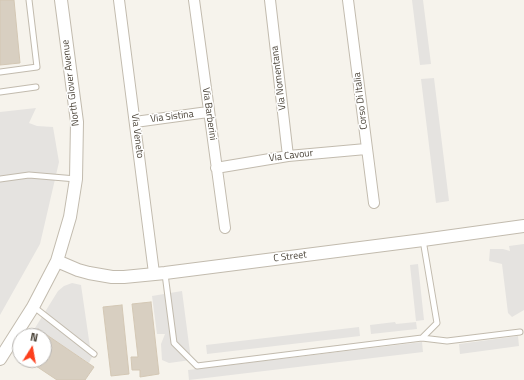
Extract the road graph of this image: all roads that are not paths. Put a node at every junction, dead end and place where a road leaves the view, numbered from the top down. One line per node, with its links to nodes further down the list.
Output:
1 (29, 0): 7 (lane)
2 (61, 0): 16 (street, North Glover Avenue)
3 (119, 0): 11 (street, Via Veneto)
4 (194, 0): 10 (street, Via Barberini)
5 (270, 0): 13 (street, Via Nomentana)
6 (348, 0): 12 (street, Corso Di Italia)
7 (0, 72)
8 (36, 87): 9 (lane)
9 (0, 92)
10 (208, 112): 11 (street, Via Sistina); 14 (street, Via Barberini)
11 (135, 122): 22 (street, Via Veneto)
12 (366, 150): 13 (street, Via Cavour); 17 (street, Corso Di Italia)
13 (288, 156): 14 (street, Via Cavour)
14 (216, 168): 19 (street, Via Barberini)
15 (0, 179): 16 (lane)
16 (76, 179): 21 (street, North Glover Avenue)
17 (374, 203)
18 (524, 226): 20 (street, C Street)
19 (225, 228)
20 (423, 240): 22 (street, C Street); 25 (lane)
21 (57, 261): 22 (street, C Street); 23 (street, North Glover Avenue)
22 (159, 273): 25 (lane)
23 (33, 306): 26 (lane); 27 (street, North Glover Avenue)
24 (520, 332): 25 (lane)
25 (422, 338)
26 (94, 354)
27 (0, 359)

